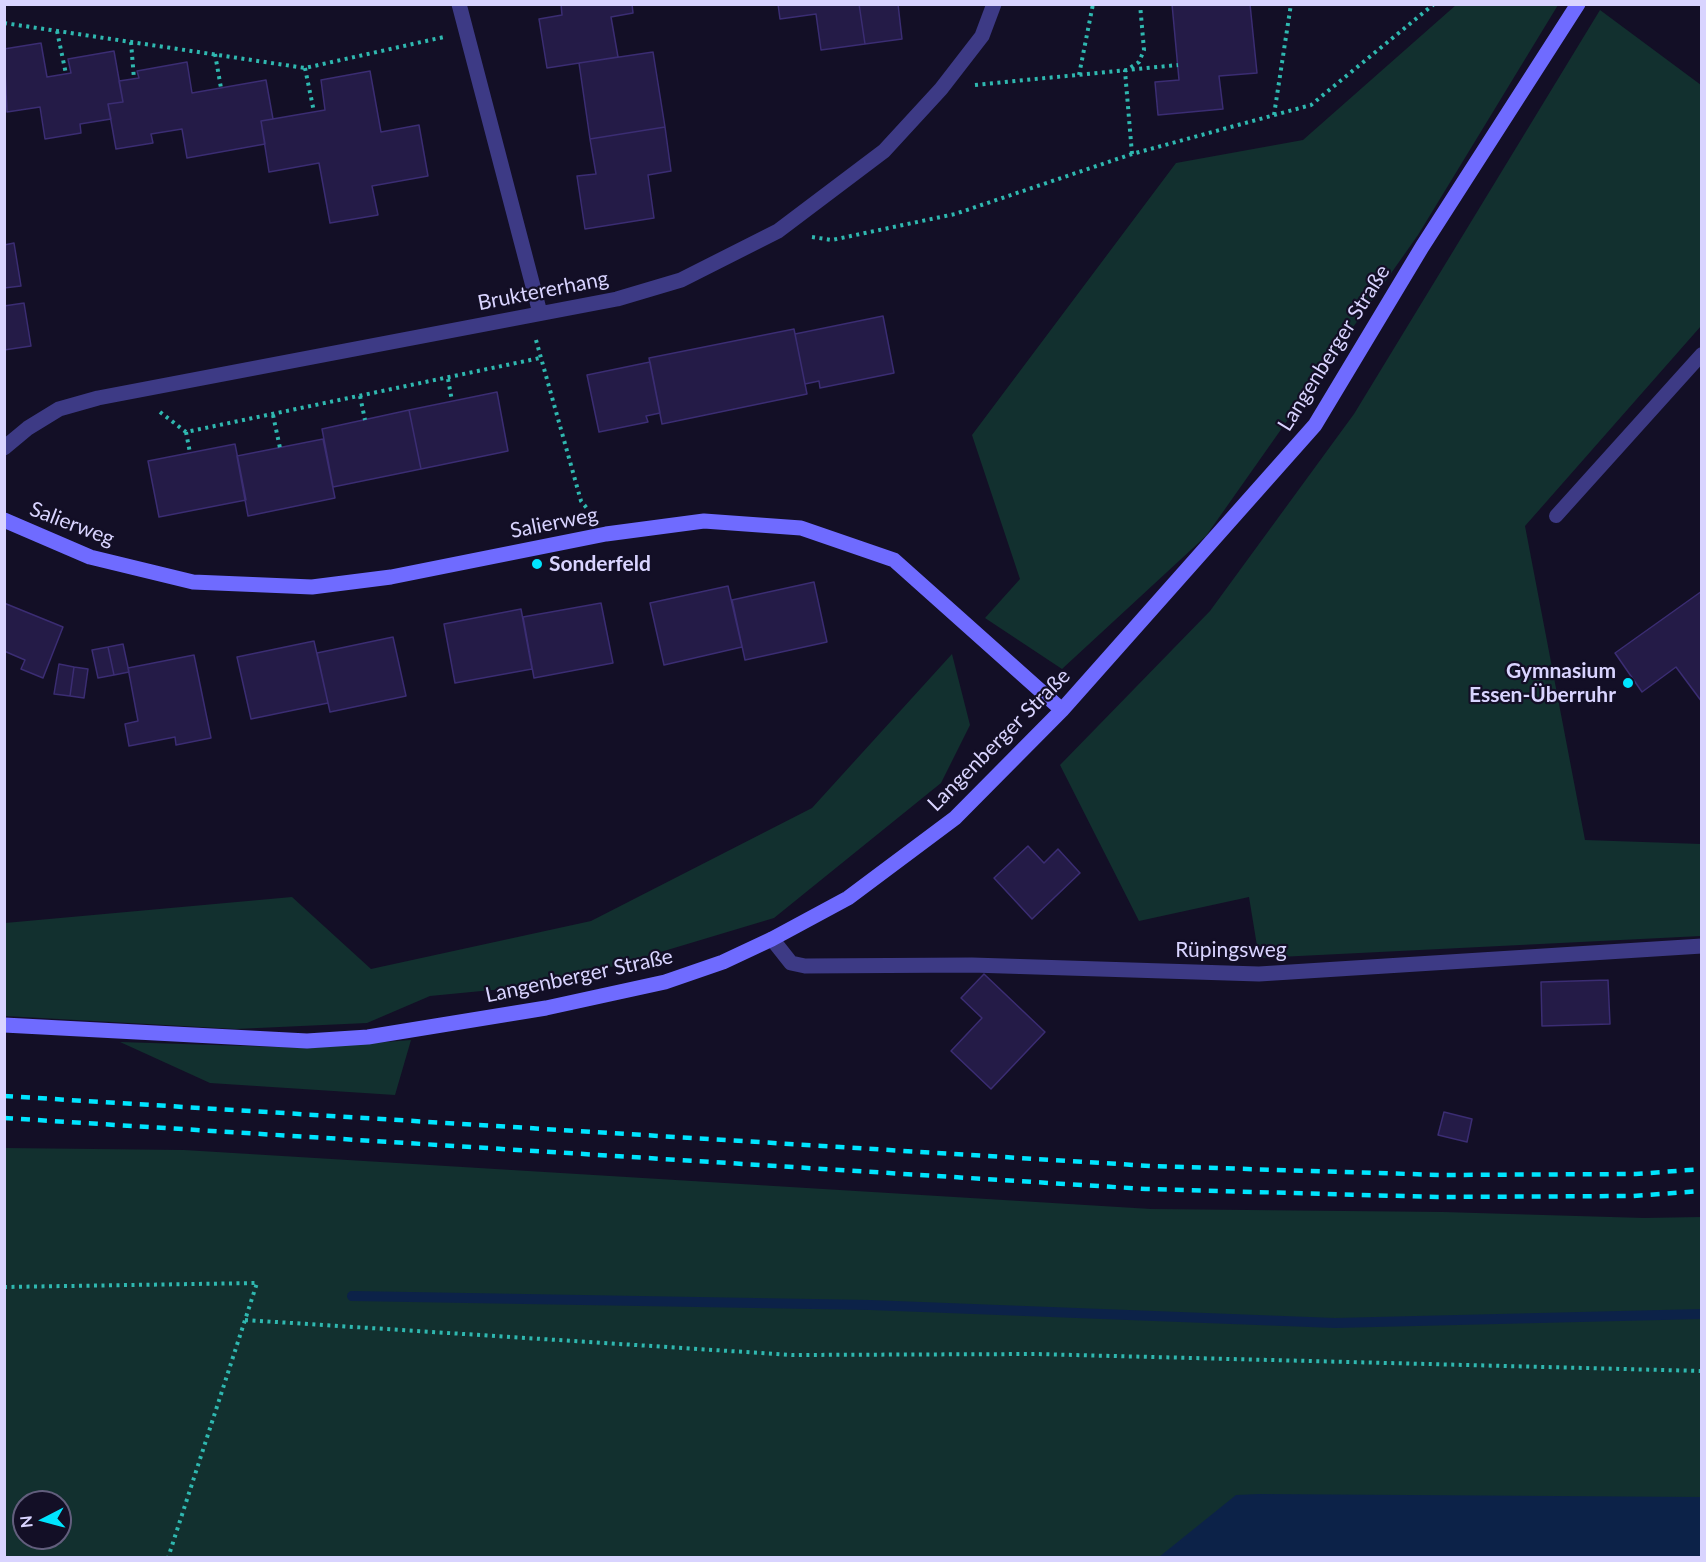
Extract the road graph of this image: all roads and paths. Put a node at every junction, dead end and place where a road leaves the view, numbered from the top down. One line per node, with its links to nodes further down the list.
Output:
1 (459, 4): 10 (street)
2 (994, 4): 20 (street, Bruktererhang)
3 (1093, 4): 17 (path)
4 (1140, 4): 15 (path)
5 (1291, 4): 22 (path)
6 (1434, 4): 22 (path)
7 (1578, 4): 41 (main road, Langenberger Straße)
8 (4, 23): 9 (path)
9 (57, 31): 11 (path); 16 (path)
10 (467, 32): 14 (path); 25 (street)
11 (131, 42): 12 (path); 18 (path)
12 (215, 54): 14 (path); 19 (path)
13 (1178, 65): 15 (path)
14 (305, 68): 21 (path)
15 (1125, 71): 17 (path); 23 (path)
16 (66, 74)
17 (1079, 75): 20 (path)
18 (134, 79)
19 (221, 88)
20 (941, 89): 24 (street, Bruktererhang)
21 (314, 112)
22 (1274, 115): 23 (path)
23 (1132, 154): 24 (path)
24 (778, 231): 25 (street, Bruktererhang)
25 (535, 314): 27 (path); 29 (street, Bruktererhang)
26 (1701, 354): 39 (lane)
27 (540, 358): 28 (path); 38 (path)
28 (448, 379): 30 (path); 31 (path)
29 (135, 391): 34 (path); 35 (street, Bruktererhang)
30 (360, 396): 32 (path); 33 (path)
31 (452, 401)
32 (273, 415): 34 (path); 36 (path)
33 (365, 420)
34 (186, 432): 37 (path)
35 (4, 448)
36 (279, 448)
37 (190, 453)
38 (581, 501)
39 (1556, 516)
40 (4, 520): 41 (main road, Salierweg)
41 (1062, 710): 42 (main road, Langenberger Straße)
42 (772, 939): 43 (street, Rüpingsweg); 44 (main road, Langenberger Straße)
43 (1701, 946)
44 (4, 1025)
45 (4, 1287): 46 (path)
46 (245, 1320): 47 (path); 48 (path)
47 (1701, 1371)
48 (168, 1557)

